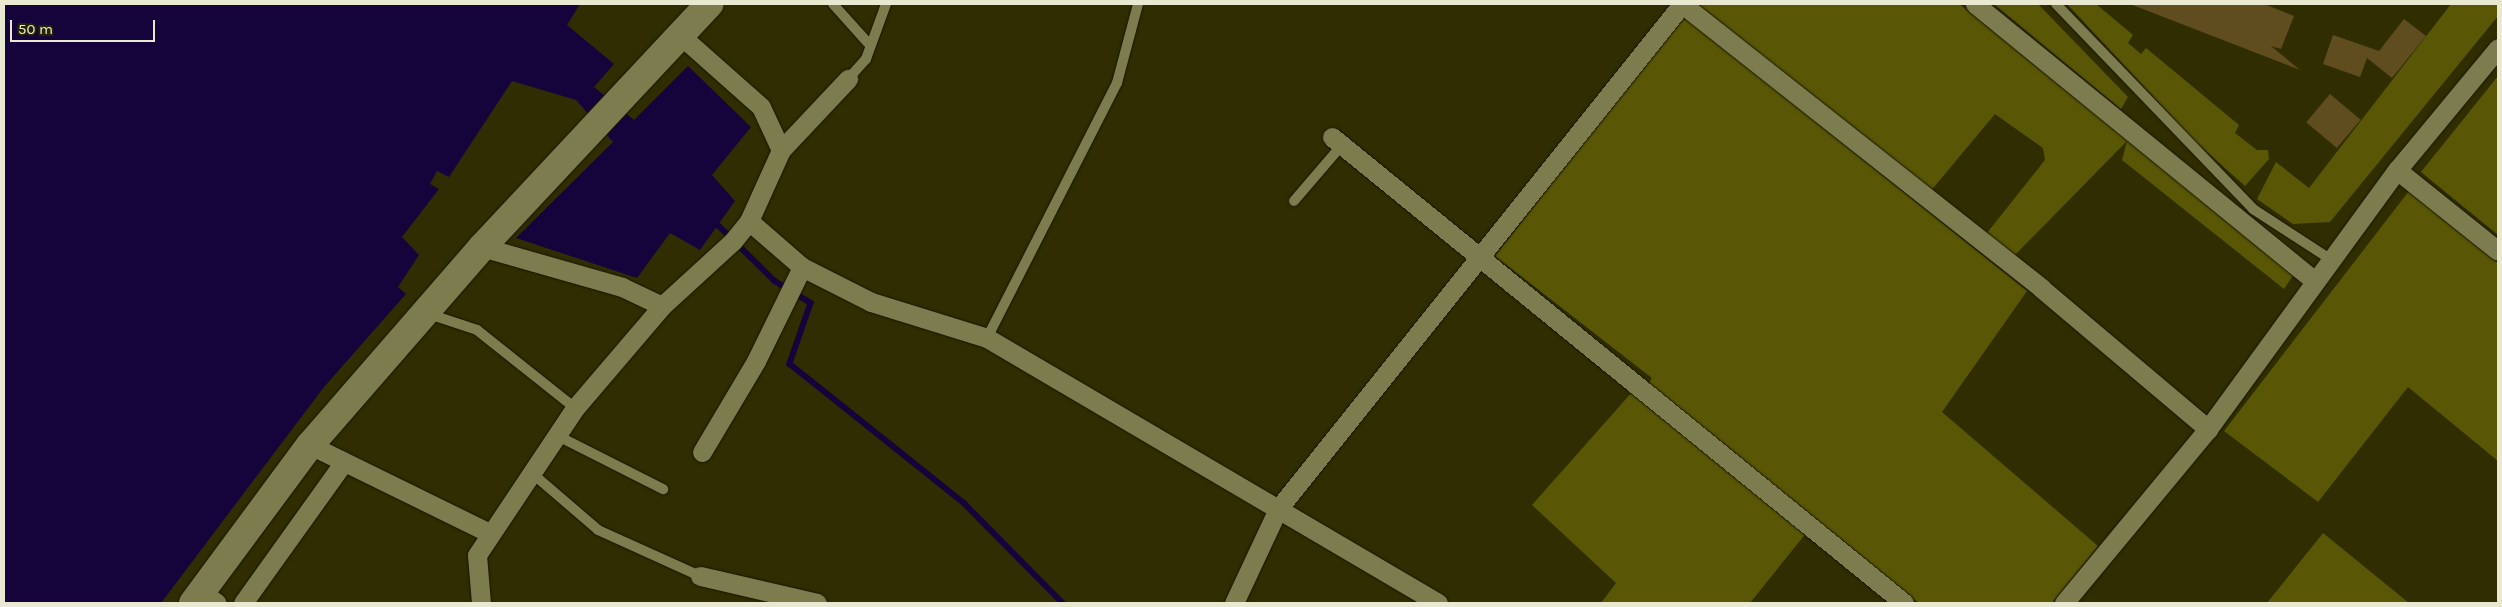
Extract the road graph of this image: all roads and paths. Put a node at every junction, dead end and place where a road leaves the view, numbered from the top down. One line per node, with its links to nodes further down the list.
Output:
1 (709, 4): 8 (street)
2 (833, 4): 9 (lane)
3 (886, 4): 9 (lane)
4 (1138, 4): 25 (lane)
5 (1682, 4): 19 (street); 27 (street)
6 (1975, 4): 22 (street)
7 (2056, 4): 20 (lane)
8 (680, 35): 13 (street); 17 (street)
9 (868, 43): 11 (lane)
10 (2498, 48): 14 (street)
11 (848, 79): 13 (street)
12 (1337, 141): 15 (lane); 19 (street)
13 (781, 150): 16 (street)
14 (2397, 170): 18 (street); 20 (street)
15 (1294, 201)
16 (749, 221): 21 (street); 23 (street)
17 (482, 247): 23 (street); 24 (street)
18 (2498, 251)
19 (1480, 258): 34 (street); 44 (street)
20 (2330, 259): 22 (street)
21 (802, 267): 25 (street); 30 (street)
22 (2314, 280): 27 (street)
23 (662, 306): 26 (street)
24 (425, 312): 26 (lane); 29 (street)
25 (987, 338): 34 (street)
26 (575, 408): 28 (street)
27 (2208, 429): 45 (street)
28 (558, 436): 32 (street); 33 (lane)
29 (310, 446): 31 (street); 37 (street)
30 (702, 452)
31 (344, 462): 35 (street); 39 (street)
32 (533, 474): 35 (street); 36 (lane)
33 (663, 490)
34 (1278, 509): 42 (street); 43 (street)
35 (490, 534): 40 (street)
36 (700, 576): 38 (street)
37 (204, 599)
38 (784, 601): 41 (street)
39 (243, 603)
40 (481, 603)
41 (817, 603)
42 (1234, 603)
43 (1438, 603)
44 (1904, 603)
45 (2064, 603)

